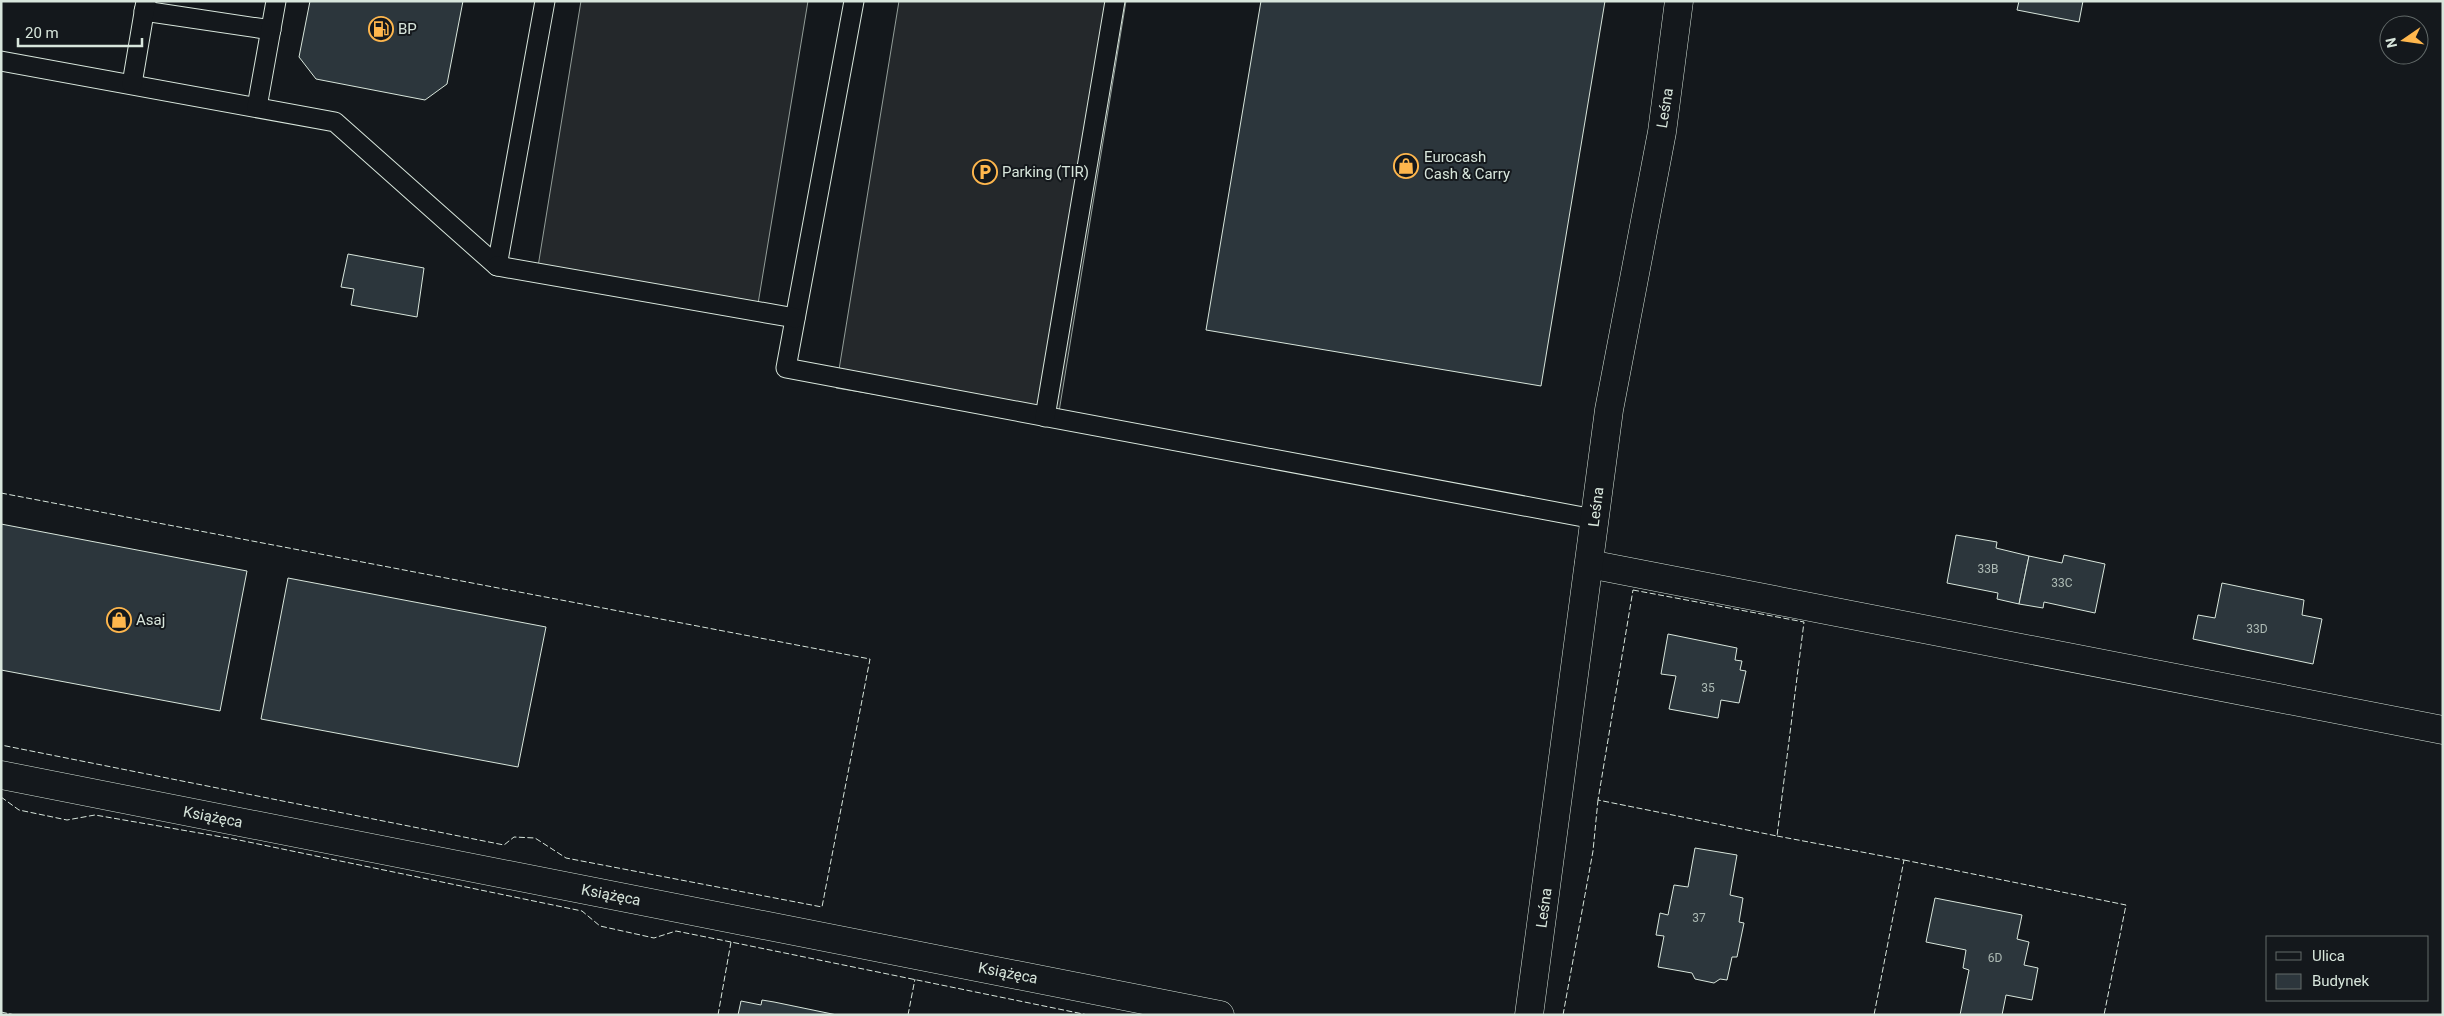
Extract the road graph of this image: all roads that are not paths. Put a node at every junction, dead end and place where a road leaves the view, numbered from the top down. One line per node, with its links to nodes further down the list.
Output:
1 (276, 1): 7 (lane)
2 (545, 1): 11 (lane)
3 (854, 1): 12 (lane)
4 (1115, 1): 13 (lane)
5 (1679, 1): 14 (street, Leśna)
6 (145, 6): 7 (lane); 9 (lane)
7 (271, 30): 10 (lane)
8 (1, 61): 9 (lane)
9 (132, 84): 10 (lane)
10 (257, 107): 11 (lane)
11 (496, 266): 12 (lane)
12 (795, 318): 13 (lane)
13 (1044, 417): 14 (lane)
14 (1594, 519): 15 (street, Leśna)
15 (1590, 564): 16 (street); 19 (street, Leśna)
16 (2443, 730)
17 (1, 775): 18 (street, Książęca)
18 (1220, 1015)
19 (1529, 1015)

